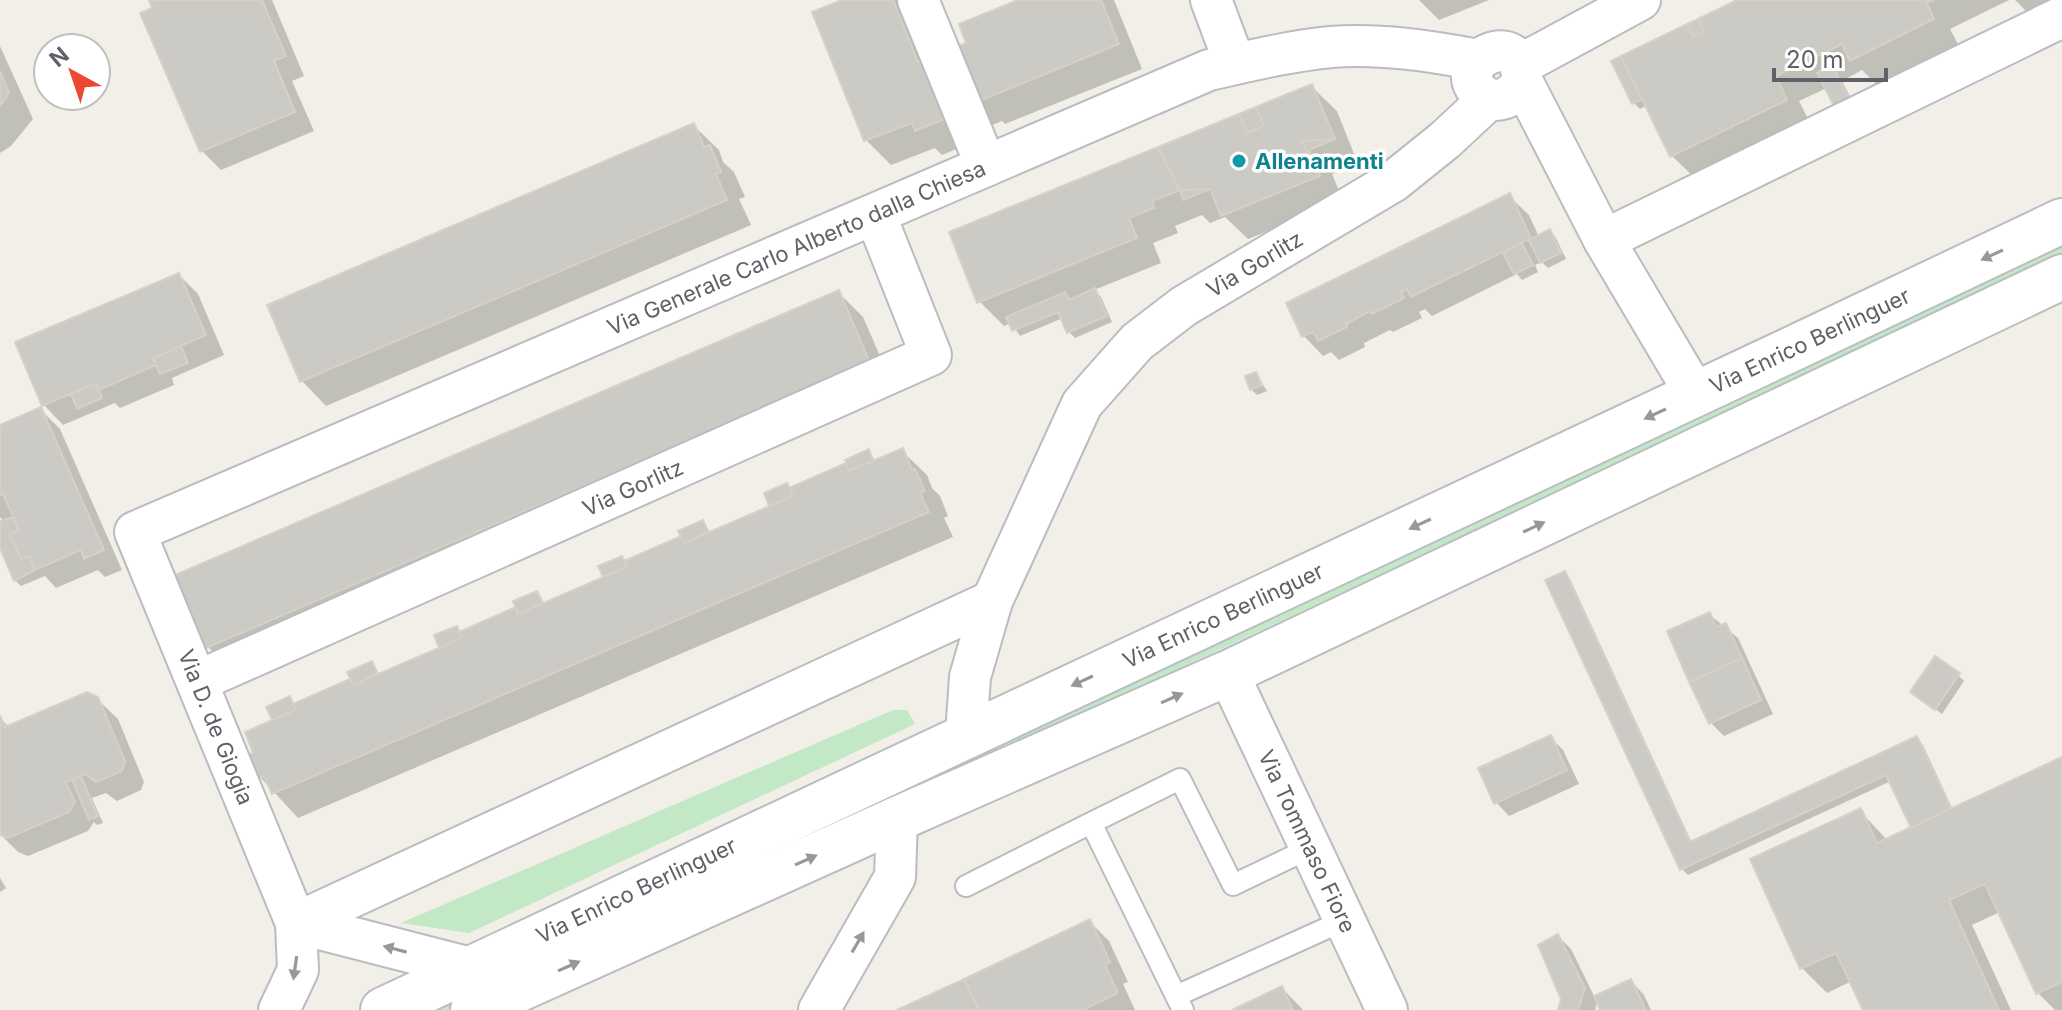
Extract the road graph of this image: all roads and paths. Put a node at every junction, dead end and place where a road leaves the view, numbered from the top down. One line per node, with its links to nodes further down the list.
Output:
1 (918, 0): 7 (street)
2 (1211, 0): 5 (street)
3 (1640, 0): 6 (street)
4 (2062, 17): 10 (street)
5 (1235, 64): 6 (street, Via Generale Carlo Alberto dalla Chiesa); 7 (street, Via Generale Carlo Alberto dalla Chiesa)
6 (1511, 82): 10 (street); 14 (street, Via Gorlitz)
7 (986, 166): 8 (street, Via Generale Carlo Alberto dalla Chiesa)
8 (875, 214): 13 (street, Via Generale Carlo Alberto dalla Chiesa); 16 (street, Via Gorlitz)
9 (2062, 221): 12 (main road, Via Enrico Berlinguer, one-way to 12)
10 (1604, 240): 12 (street)
11 (2062, 277): 15 (main road, Via Enrico Berlinguer, one-way to 11)
12 (1696, 395): 17 (main road, Via Enrico Berlinguer, one-way to 17)
13 (135, 532): 16 (street, Via D. de Giogia)
14 (992, 601): 17 (street, Via Gorlitz); 23 (street)
15 (1228, 673): 18 (main road, Via Enrico Berlinguer, one-way to 15); 20 (street, Via Tommaso Fiore)
16 (198, 681): 23 (street, Via D. de Giogia)
17 (966, 735): 24 (main road, Via Enrico Berlinguer)
18 (897, 819): 25 (main road, Via Enrico Berlinguer, one-way to 18); 29 (street, one-way to 18)
19 (1091, 823): 20 (lane); 21 (lane); 26 (lane)
20 (1310, 848): 22 (street, Via Tommaso Fiore)
21 (966, 886)
22 (1345, 920): 26 (lane); 30 (street, Via Tommaso Fiore)
23 (296, 923): 24 (street, one-way to 23); 27 (street, Via D. de Giogia, one-way to 27)
24 (472, 989): 25 (main road, Via Enrico Berlinguer); 28 (main road, Via Enrico Berlinguer)
25 (506, 1000)
26 (1180, 1003)
27 (279, 1010)
28 (383, 1010)
29 (819, 1010)
30 (1387, 1010)

